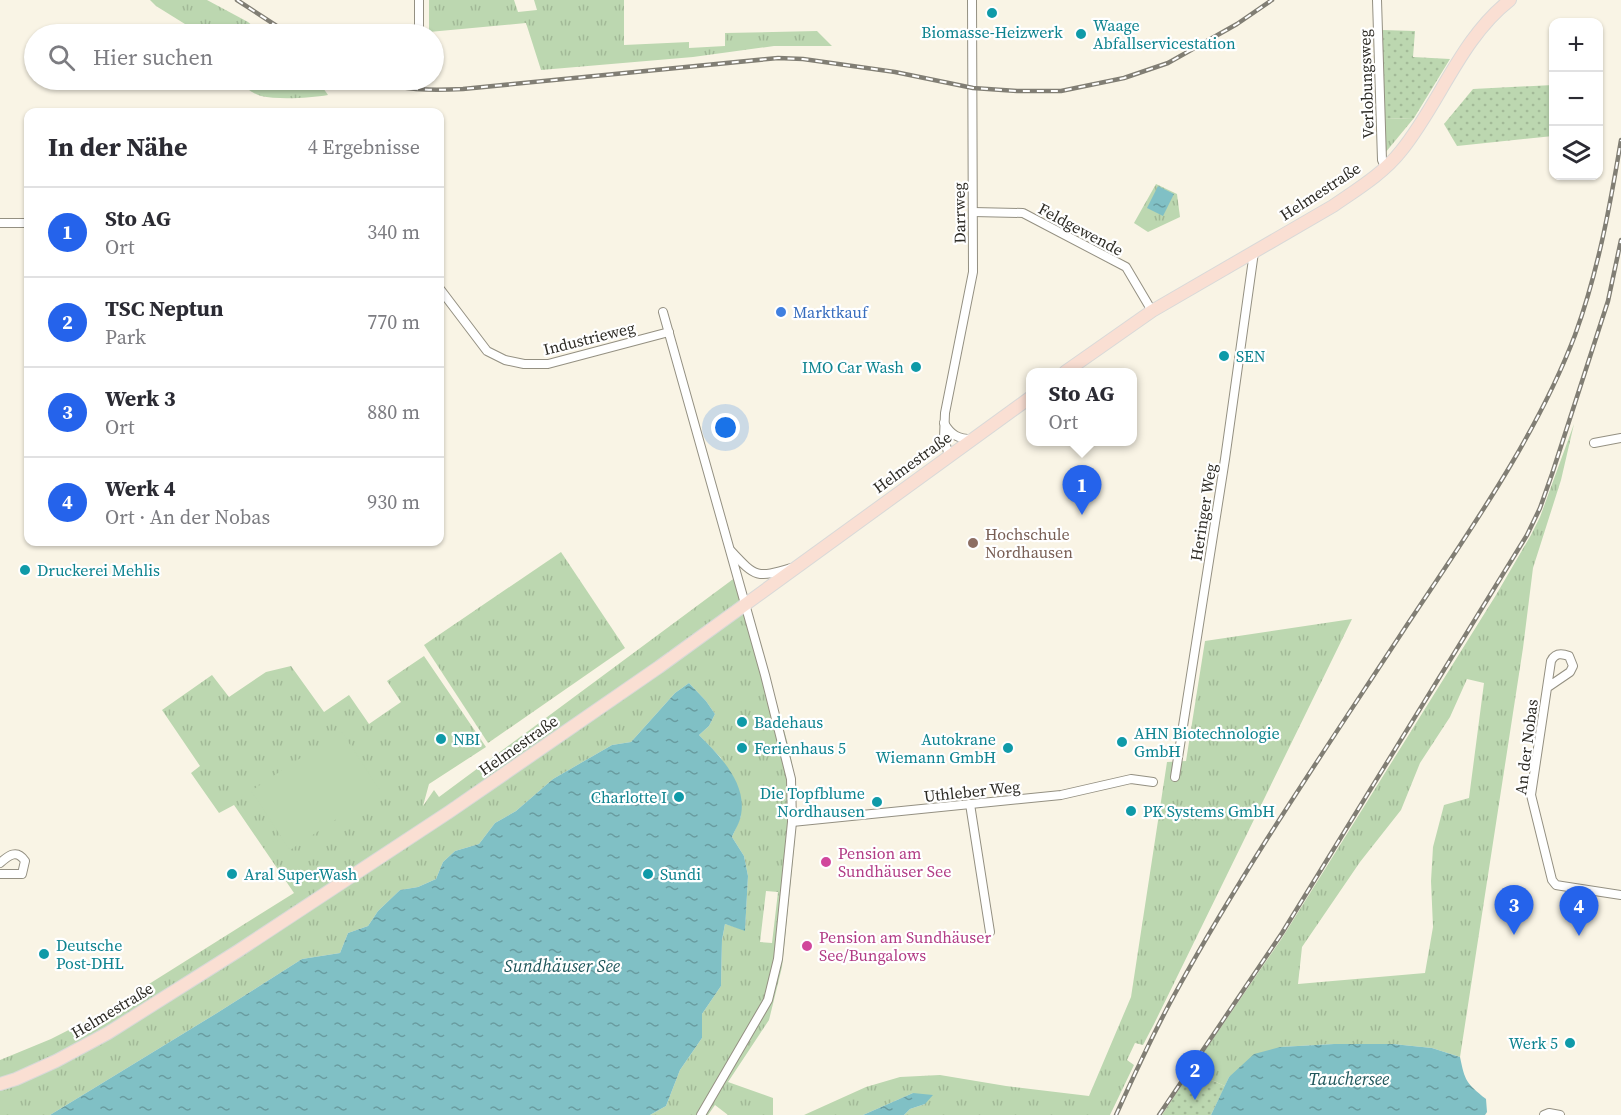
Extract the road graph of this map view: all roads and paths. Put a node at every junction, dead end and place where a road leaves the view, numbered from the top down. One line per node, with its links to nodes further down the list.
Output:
1 (419, 0): 5 (street)
2 (972, 0): 7 (street, Darrweg)
3 (1377, 0): 6 (street, Verlobungsweg)
4 (1510, 0): 6 (main road, Helmestraße)
5 (419, 24)
6 (1385, 167): 10 (main road, Helmestraße)
7 (973, 212): 12 (street, Feldgewende); 17 (street, Darrweg)
8 (0, 223): 9 (street)
9 (24, 223)
10 (1254, 252): 12 (main road, Helmestraße); 26 (street, Heringer Weg)
11 (444, 295): 14 (street, Industrieweg)
12 (1152, 311): 15 (main road, Helmestraße)
13 (663, 312): 14 (street)
14 (669, 332): 22 (street)
15 (1071, 368)
16 (1026, 401): 19 (main road, Helmestraße)
17 (944, 423): 19 (street); 21 (street, Darrweg)
18 (1621, 438): 20 (street)
19 (972, 439): 21 (main road, Helmestraße)
20 (1594, 443)
21 (949, 456): 23 (main road, Helmestraße)
22 (730, 549): 23 (street); 24 (street)
23 (795, 567): 24 (main road, Helmestraße)
24 (745, 605): 29 (street); 34 (main road, Helmestraße)
25 (1548, 687): 32 (street, An der Nobas)
26 (1175, 777)
27 (1153, 782): 28 (street, Uthleber Weg)
28 (970, 804): 29 (street, Uthleber Weg); 33 (street)
29 (792, 822): 35 (street)
30 (0, 863): 31 (street)
31 (0, 874)
32 (1621, 895)
33 (990, 932)
34 (0, 1084)
35 (701, 1115)
36 (1544, 1115): 37 (street)
37 (1560, 1115)

